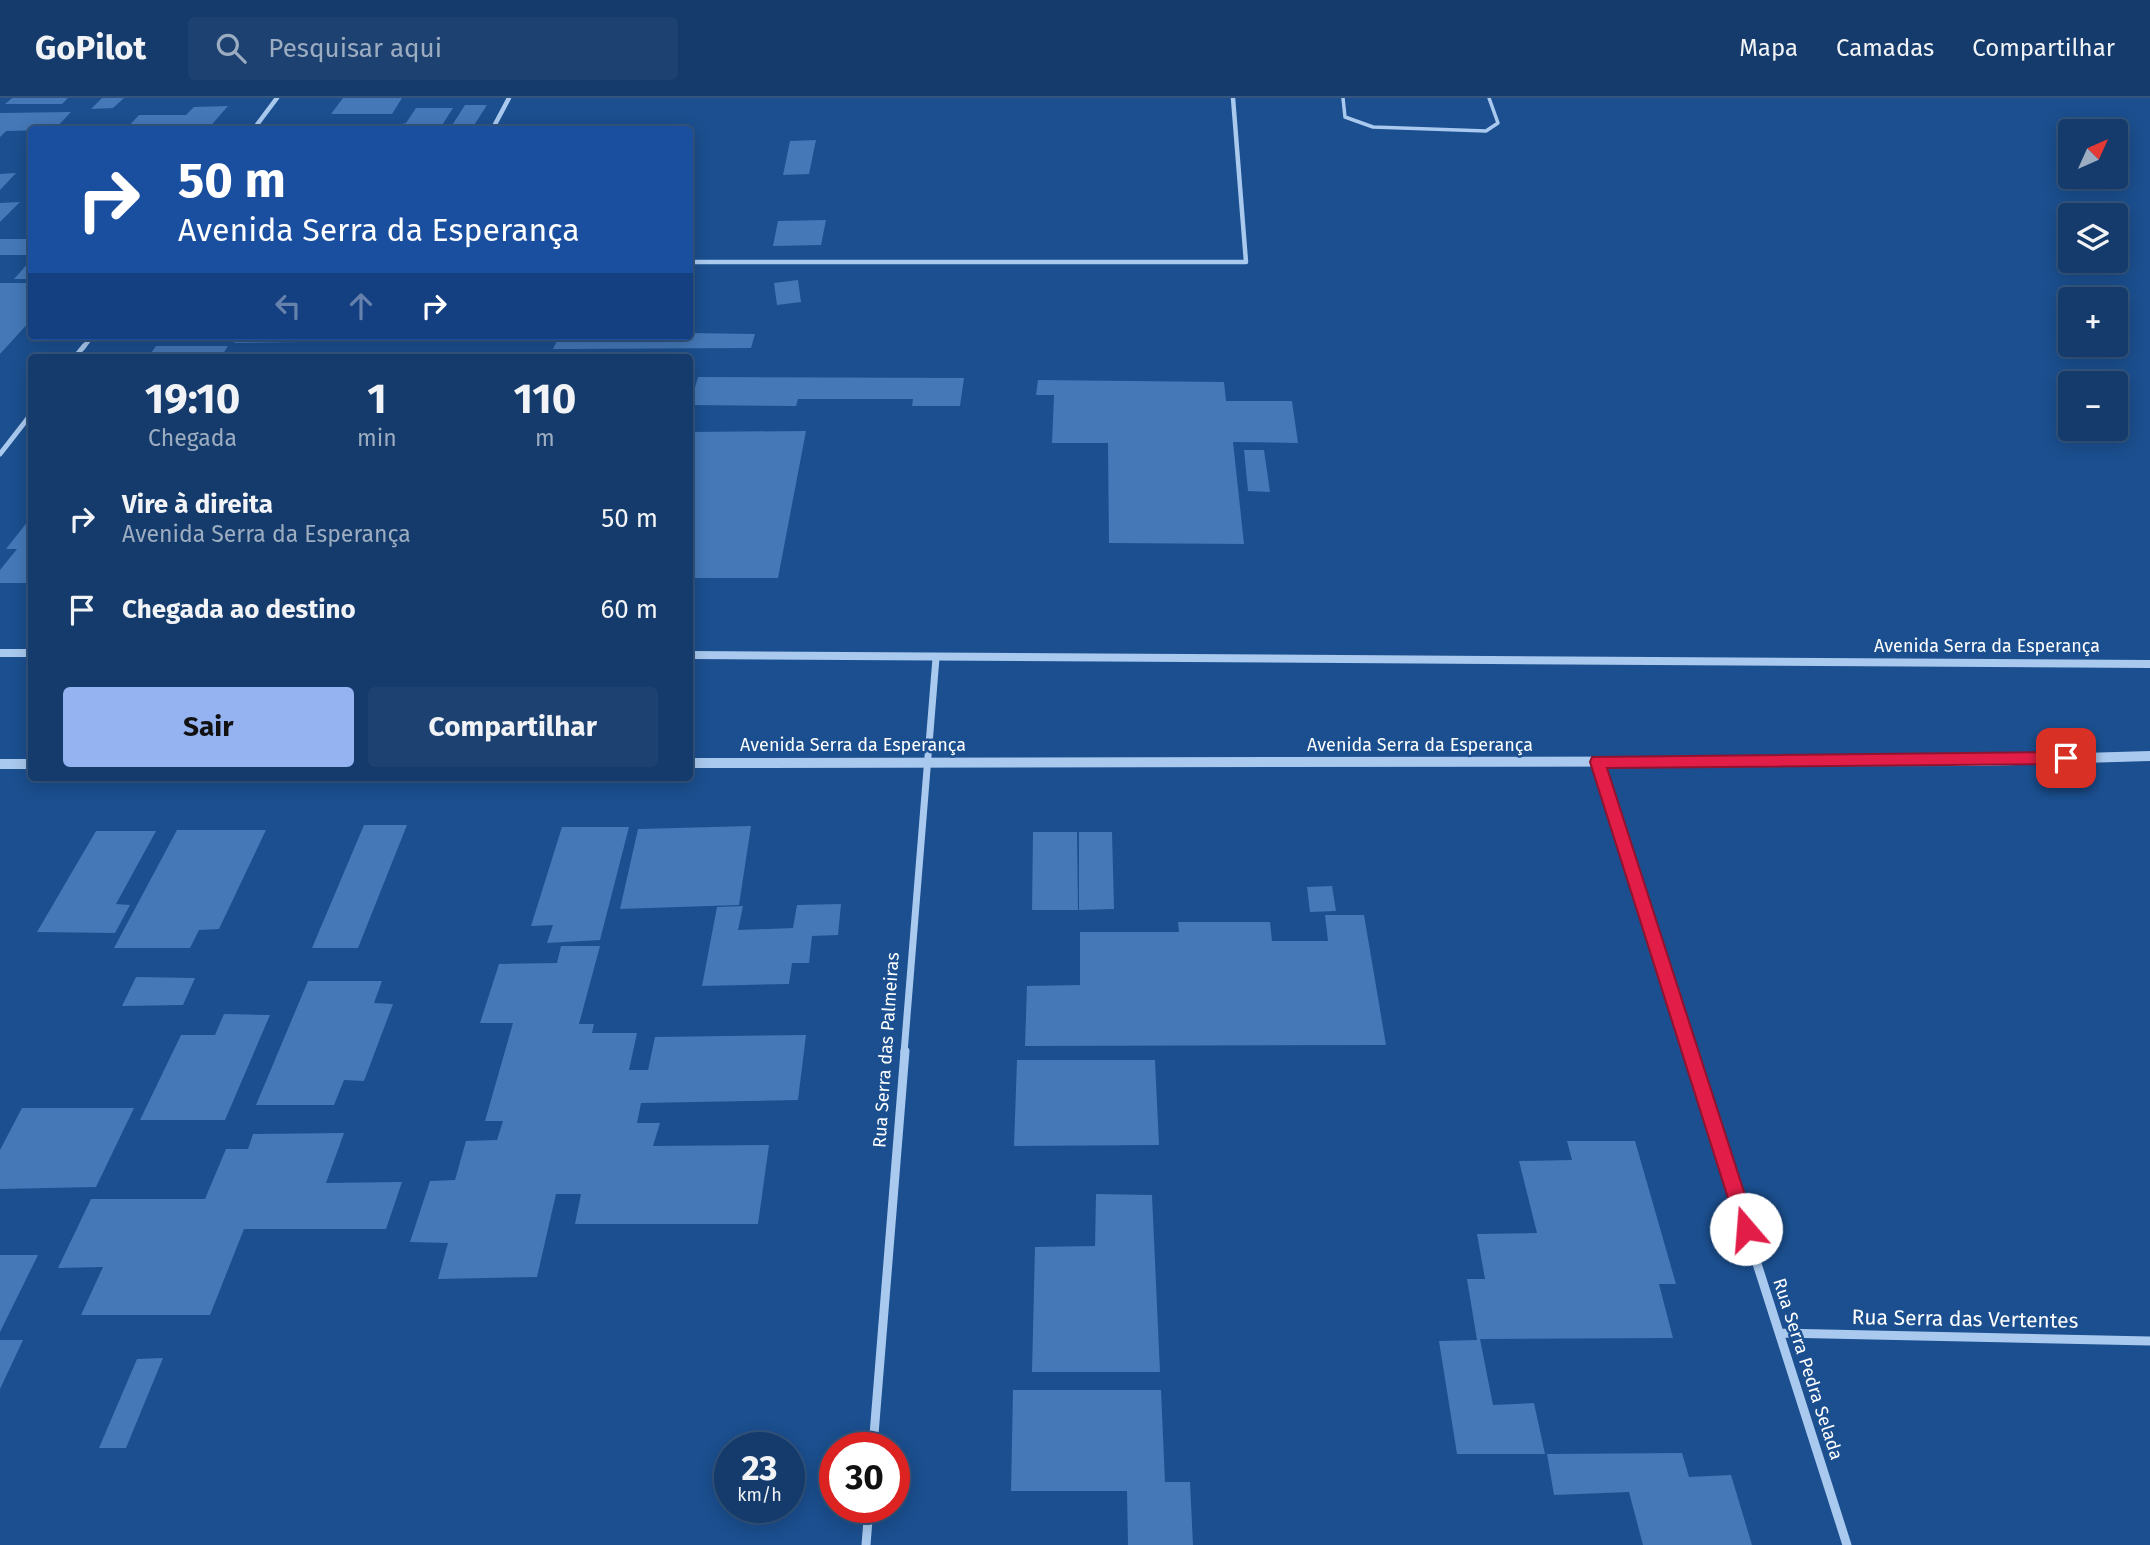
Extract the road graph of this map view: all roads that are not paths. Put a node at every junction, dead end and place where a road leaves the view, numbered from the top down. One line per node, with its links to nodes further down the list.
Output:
1 (277, 98): 6 (street)
2 (509, 98): 7 (street)
3 (1233, 98): 8 (street)
4 (1343, 98): 5 (lane)
5 (1489, 98)
6 (256, 126)
7 (494, 126)
8 (693, 262)
9 (89, 340): 10 (street)
10 (77, 354)
11 (28, 418): 12 (street)
12 (0, 454)
13 (0, 653): 14 (street)
14 (28, 653)
15 (693, 655): 16 (street, Avenida Serra da Esperança)
16 (936, 656): 17 (street, Avenida Serra da Esperança); 21 (street, Rua Serra das Palmeiras)
17 (2150, 664)
18 (2150, 756): 19 (street, Avenida Serra da Esperança)
19 (1597, 762): 21 (street, Avenida Serra da Esperança); 24 (street, Rua Serra Pedra Selada)
20 (693, 763): 21 (street, Avenida Serra da Esperança)
21 (925, 763): 26 (street, Rua Serra das Palmeiras)
22 (0, 764): 23 (street)
23 (28, 764)
24 (1780, 1333): 25 (street, Rua Serra das Vertentes); 29 (street, Rua Serra Pedra Selada)
25 (2150, 1341)
26 (874, 1432)
27 (868, 1523): 28 (street)
28 (866, 1545)
29 (1847, 1545)

